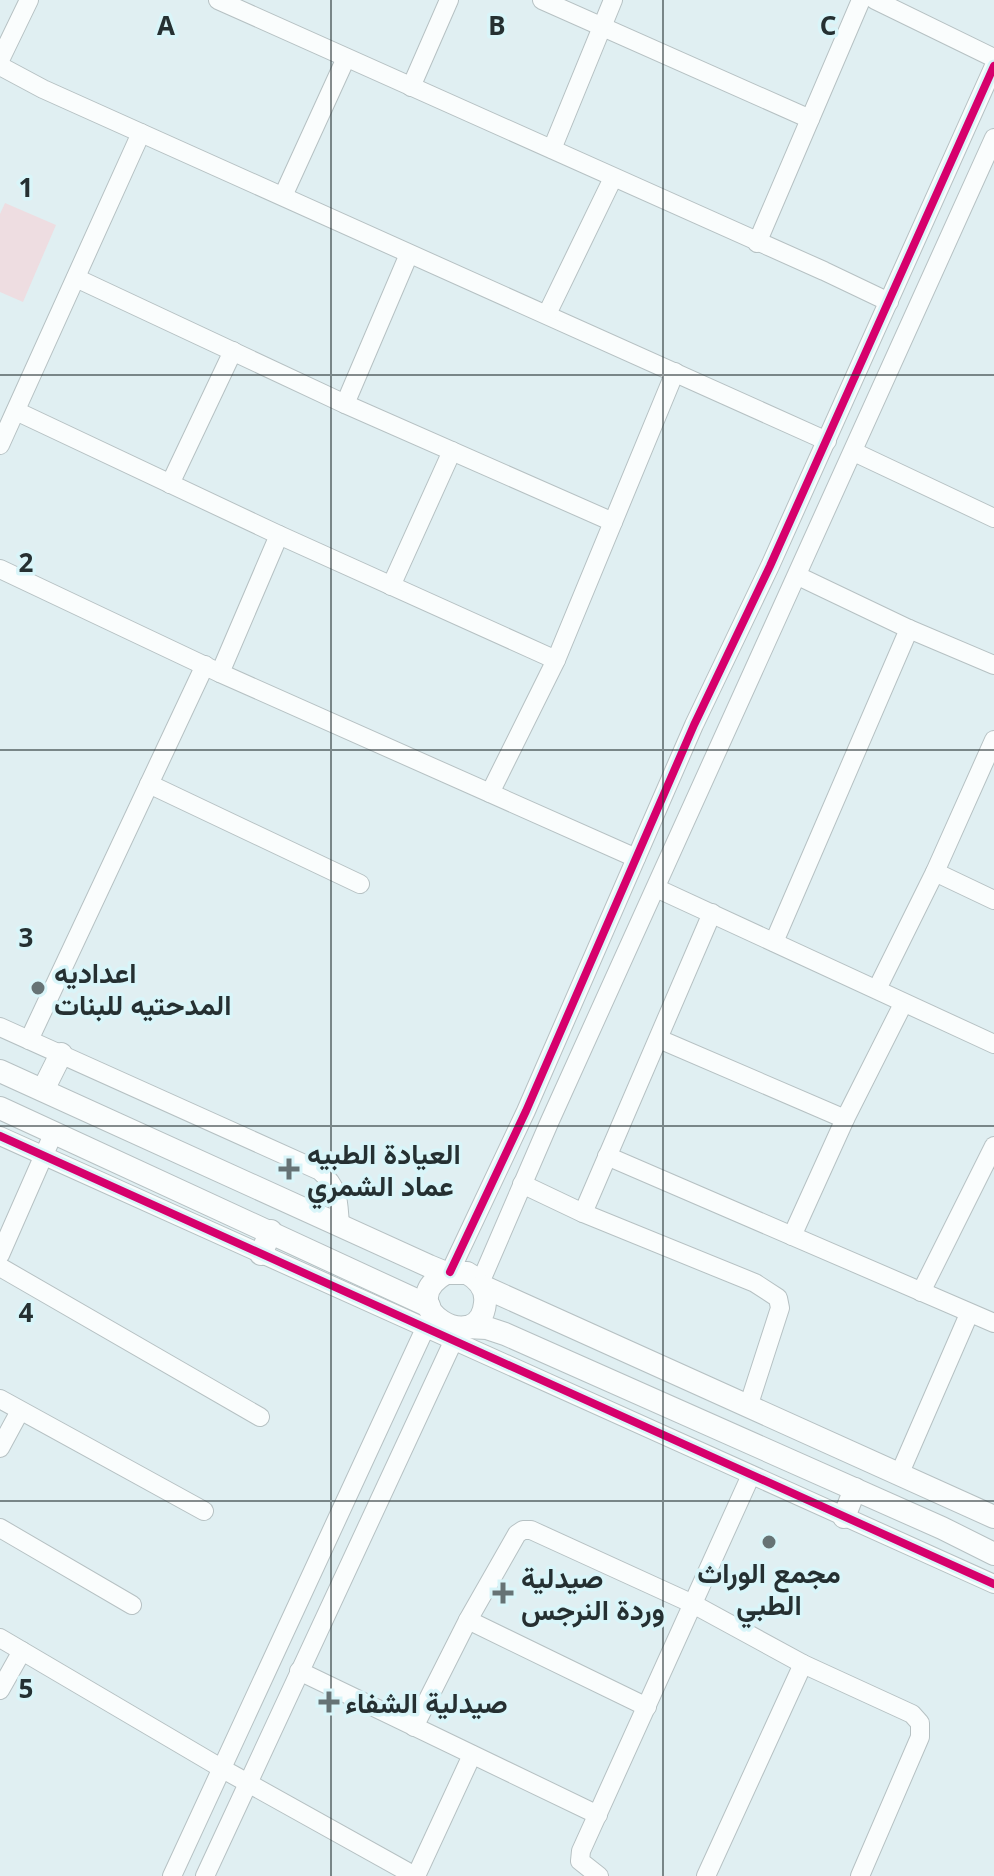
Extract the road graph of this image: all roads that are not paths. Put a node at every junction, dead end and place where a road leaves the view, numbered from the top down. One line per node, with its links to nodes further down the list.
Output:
1 (29, 0): 11 (street)
2 (449, 0): 14 (street)
3 (542, 0): 8 (street)
4 (613, 0): 8 (street)
5 (861, 0): 15 (street)
6 (875, 0): 10 (street)
7 (221, 1): 9 (street)
8 (603, 26): 15 (street); 18 (street)
9 (346, 58): 14 (street); 22 (street)
10 (994, 58)
11 (0, 60)
12 (0, 66): 16 (street)
13 (994, 66): 19 (street)
14 (411, 87): 18 (street)
15 (810, 119): 23 (street)
16 (141, 133): 22 (street); 25 (street)
17 (994, 139): 21 (street)
18 (552, 149): 20 (street)
19 (944, 177): 21 (street); 26 (street)
20 (613, 178): 23 (street); 27 (street)
21 (972, 188): 35 (street)
22 (283, 196): 24 (street)
23 (757, 243): 26 (street)
24 (409, 254): 27 (street); 30 (street)
25 (76, 278): 28 (street); 31 (street)
26 (889, 302): 32 (street)
27 (547, 314): 29 (street)
28 (233, 351): 30 (street); 36 (street)
29 (675, 372): 32 (street); 38 (street)
30 (345, 404): 34 (street)
31 (16, 411): 33 (street); 36 (street)
32 (827, 441): 47 (street)
33 (0, 445)
34 (452, 451): 38 (street); 42 (street)
35 (854, 452): 37 (street); 41 (street)
36 (170, 484): 39 (street)
37 (993, 514)
38 (613, 522): 44 (street)
39 (279, 535): 42 (street); 46 (street)
40 (0, 569): 46 (street)
41 (798, 576): 43 (street); 48 (street)
42 (391, 586): 44 (street)
43 (909, 629): 45 (street); 60 (street)
44 (556, 660): 53 (street)
45 (994, 665)
46 (212, 669): 52 (street); 53 (street)
47 (718, 671): 48 (street); 49 (street)
48 (749, 684): 50 (street)
49 (694, 725): 50 (street); 54 (street)
50 (724, 738): 57 (street)
51 (994, 740): 55 (street)
52 (149, 784): 56 (street); 65 (street)
53 (490, 793): 54 (street)
54 (636, 858): 71 (street)
55 (935, 872): 58 (street); 61 (street)
56 (360, 884)
57 (656, 888): 59 (street); 73 (street)
58 (994, 900)
59 (712, 913): 60 (street); 64 (street)
60 (774, 942): 61 (street)
61 (877, 989): 62 (street)
62 (903, 1004): 66 (street); 72 (street)
63 (0, 1027): 65 (street)
64 (659, 1039): 72 (street); 78 (street)
65 (29, 1040): 67 (street)
66 (994, 1044)
67 (61, 1054): 69 (main road); 82 (street)
68 (0, 1071): 69 (main road)
69 (43, 1090): 82 (main road)
70 (0, 1108): 74 (main road)
71 (526, 1111): 73 (street); 88 (street)
72 (845, 1119): 84 (street)
73 (549, 1123): 80 (street)
74 (54, 1132): 77 (street); 83 (main road)
75 (0, 1136): 77 (street)
76 (994, 1146): 79 (street)
77 (45, 1156): 85 (street); 86 (street)
78 (607, 1156): 81 (street); 84 (street)
79 (986, 1182): 90 (street)
80 (522, 1184): 81 (street); 89 (street)
81 (583, 1213): 96 (street)
82 (340, 1225): 88 (main road)
83 (271, 1231): 85 (main road); 91 (main road)
84 (792, 1236): 90 (street)
85 (261, 1254): 91 (street)
86 (0, 1255)
87 (0, 1267): 98 (street)
88 (448, 1272): 89 (main road); 91 (main road)
89 (481, 1284): 94 (main road); 96 (main road)
90 (921, 1292): 92 (street)
91 (429, 1314): 94 (main road); 120 (street)
92 (969, 1314): 93 (street); 101 (street)
93 (994, 1323)
94 (460, 1332): 100 (street); 102 (main road); 115 (street)
95 (0, 1399): 97 (street)
96 (748, 1407): 101 (main road)
97 (20, 1411): 99 (street); 103 (street)
98 (260, 1417)
99 (0, 1448)
100 (751, 1475): 104 (street); 109 (street)
101 (899, 1475): 105 (main road)
102 (855, 1489): 104 (main road); 107 (main road)
103 (204, 1511)
104 (844, 1517): 108 (street)
105 (994, 1517)
106 (0, 1528): 110 (street)
107 (994, 1554)
108 (994, 1584)
109 (693, 1604): 111 (street); 114 (street); 117 (street)
110 (132, 1605)
111 (468, 1620): 117 (street); 118 (street)
112 (0, 1638): 113 (street)
113 (22, 1651): 116 (street); 120 (street)
114 (803, 1664): 127 (street); 128 (street)
115 (299, 1671): 118 (street); 121 (street)
116 (0, 1690)
117 (647, 1707): 122 (street)
118 (414, 1727): 119 (street)
119 (472, 1755): 122 (street); 125 (street)
120 (221, 1768): 121 (street); 123 (street)
121 (248, 1781): 124 (street); 125 (street)
122 (598, 1815): 126 (street)
123 (172, 1876)
124 (205, 1876)
125 (415, 1876)
126 (599, 1876)
127 (706, 1876)
128 (860, 1876)

